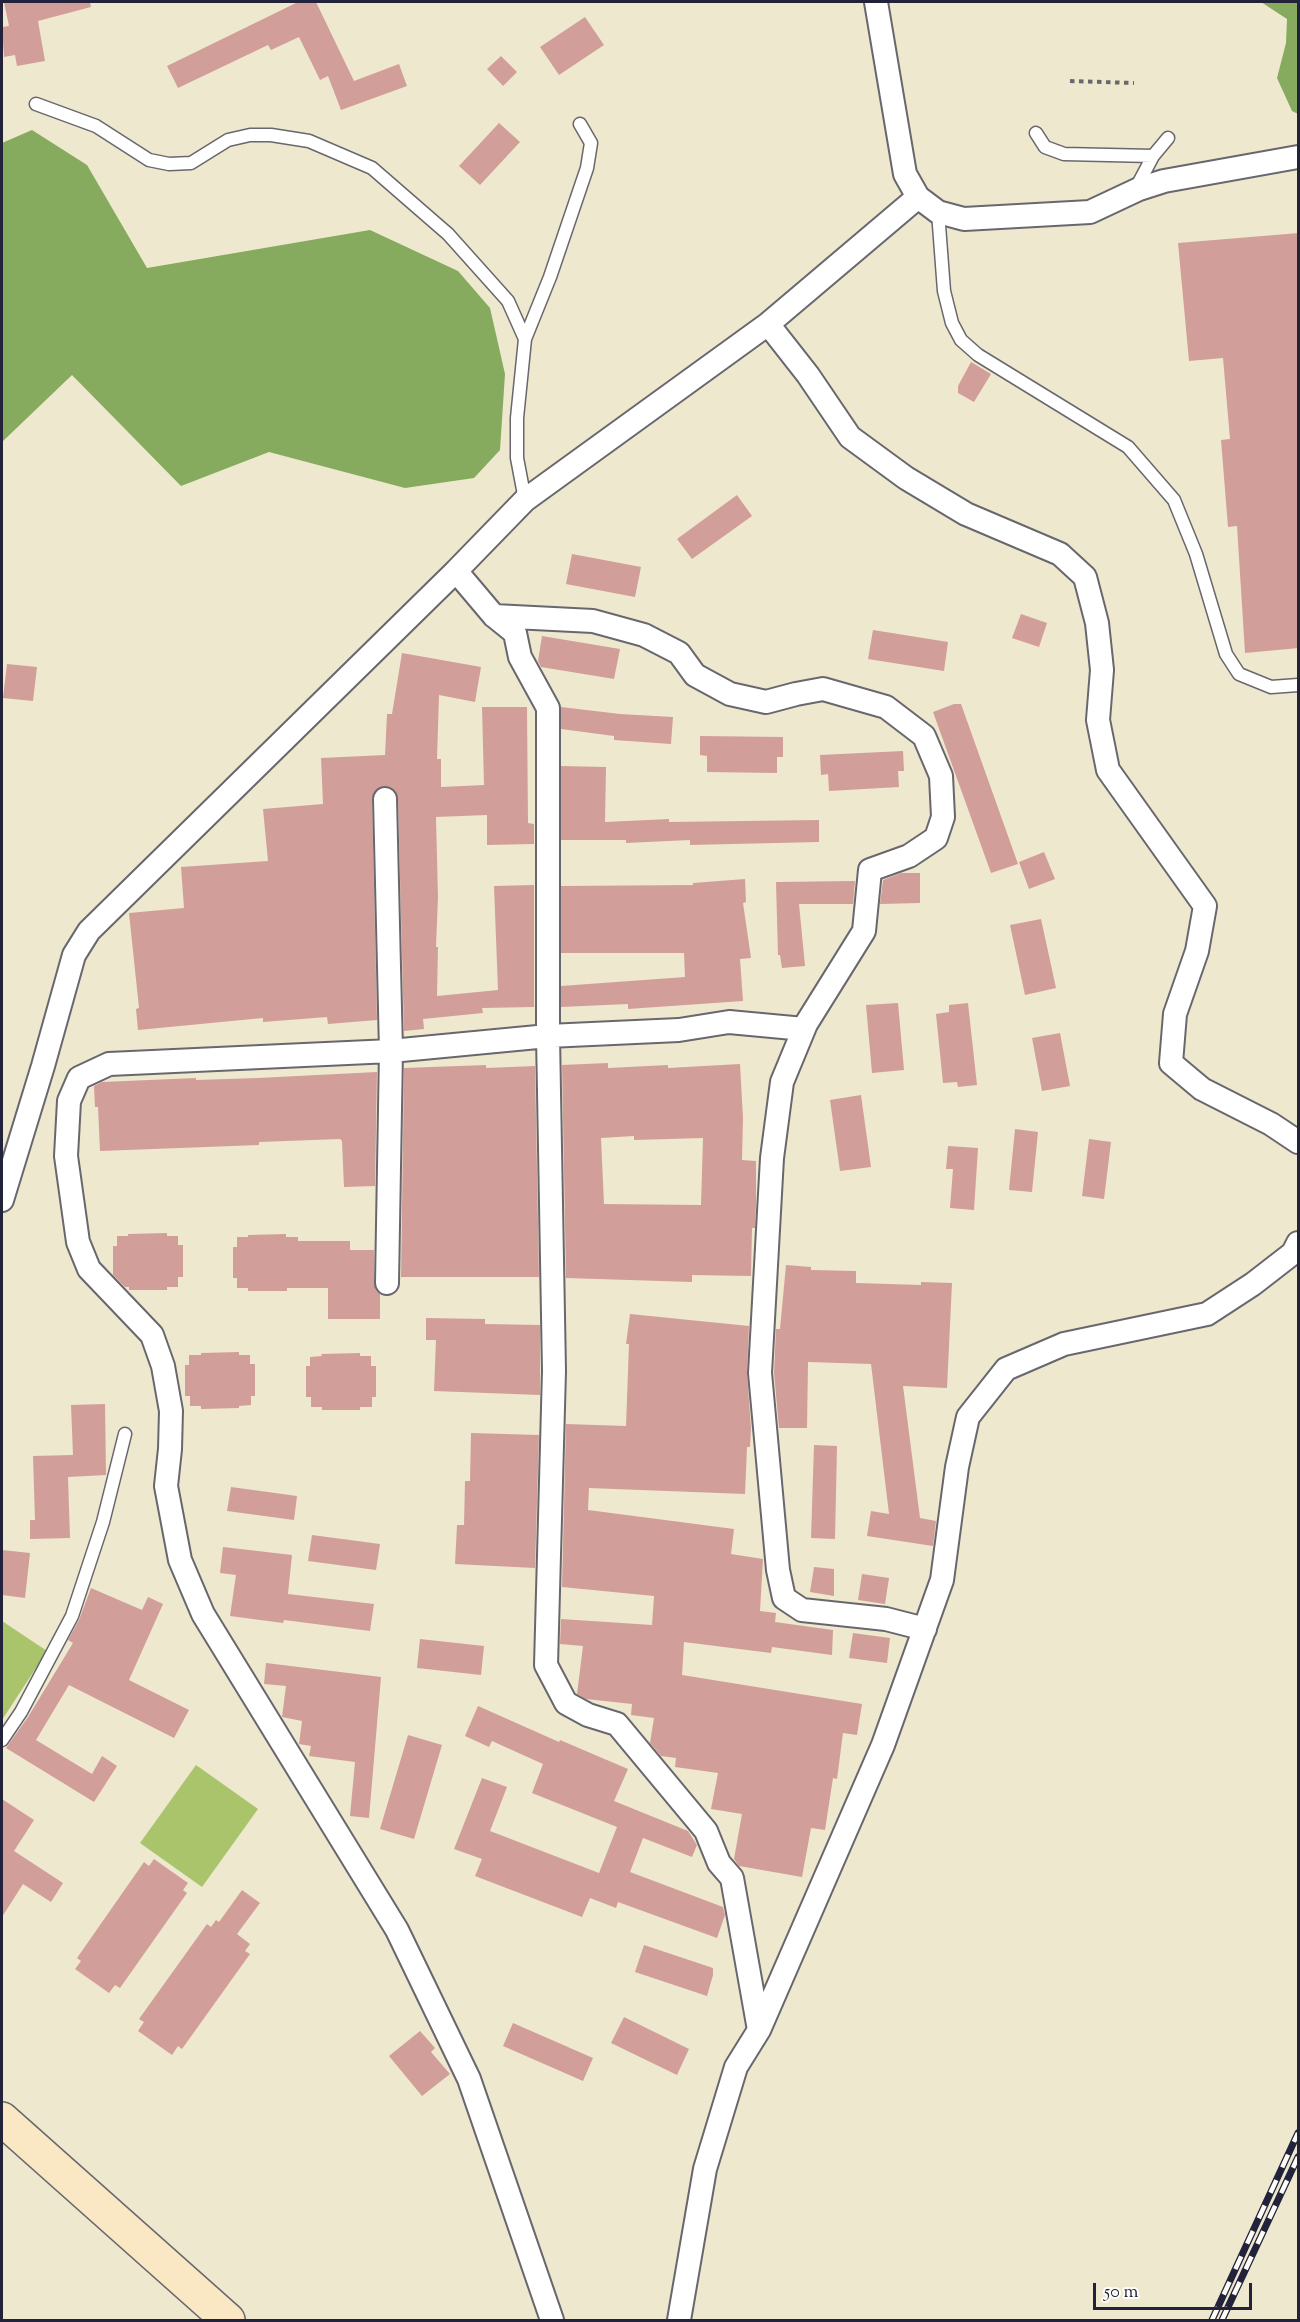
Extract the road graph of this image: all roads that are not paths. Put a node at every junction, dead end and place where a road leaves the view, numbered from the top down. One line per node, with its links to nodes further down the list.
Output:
1 (876, 2): 9 (street)
2 (36, 104): 12 (lane)
3 (580, 124): 12 (lane)
4 (1036, 133): 6 (lane)
5 (1168, 138): 6 (lane)
6 (1153, 156): 8 (lane)
7 (1298, 157): 8 (street)
8 (1135, 190): 10 (street)
9 (918, 197): 10 (street); 11 (street)
10 (938, 212): 16 (lane)
11 (768, 324): 13 (street); 21 (street)
12 (525, 339): 13 (lane)
13 (525, 500): 14 (street)
14 (456, 572): 15 (street); 22 (street)
15 (494, 616): 18 (street); 19 (street)
16 (1299, 685)
17 (385, 799): 20 (street)
18 (804, 1029): 19 (street); 26 (street)
19 (548, 1036): 20 (street); 28 (street)
20 (391, 1051): 24 (street); 31 (street)
21 (1299, 1142)
22 (2, 1200)
23 (1299, 1243): 26 (street)
24 (387, 1284)
25 (125, 1434): 27 (lane)
26 (925, 1629): 28 (street)
27 (2, 1740)
28 (759, 2030): 32 (street)
29 (2, 2119): 30 (street)
30 (228, 2320)
31 (552, 2320)
32 (679, 2320)

